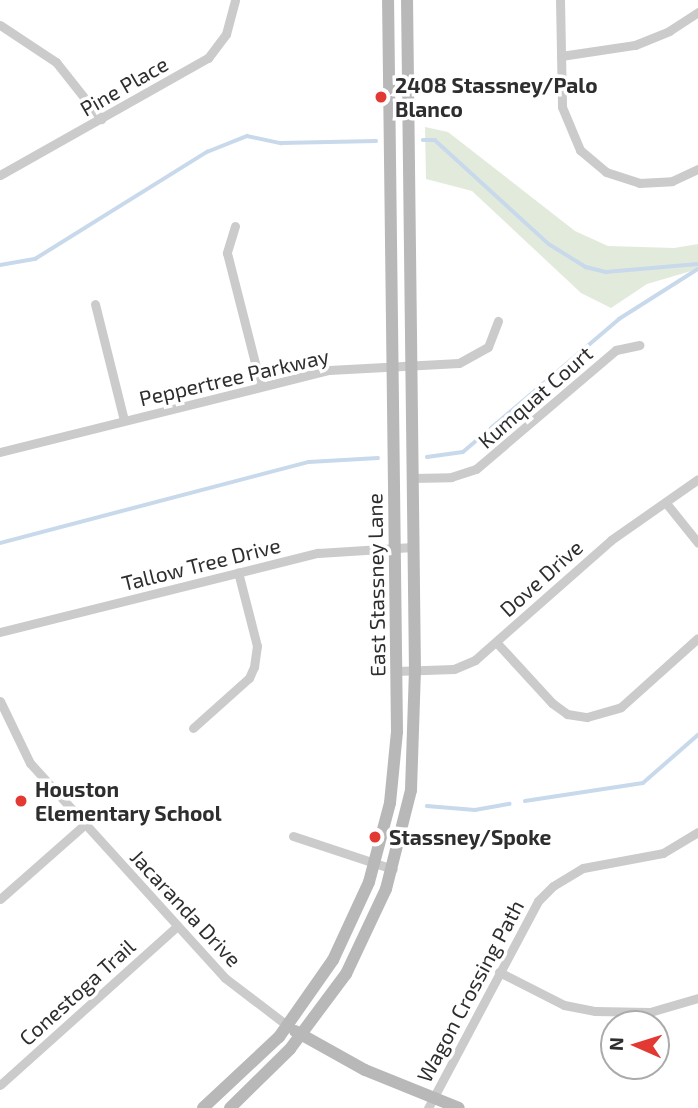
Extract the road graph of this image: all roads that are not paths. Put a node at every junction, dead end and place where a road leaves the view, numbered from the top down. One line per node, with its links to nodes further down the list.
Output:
1 (235, 0): 8 (street, Pine Place)
2 (388, 0): 15 (main road, East Stassney Lane)
3 (407, 0): 16 (main road, East Stassney Lane)
4 (560, 0): 7 (street)
5 (698, 12): 7 (street)
6 (0, 25): 8 (street)
7 (561, 56): 9 (street)
8 (101, 119): 10 (street, Pine Place)
9 (698, 169)
10 (0, 175)
11 (235, 226): 17 (street)
12 (95, 304): 18 (street)
13 (498, 321): 16 (street, Peppertree Parkway)
14 (639, 345): 20 (street, Kumquat Court)
15 (393, 367): 16 (street, Peppertree Parkway); 17 (street, Peppertree Parkway); 24 (main road, East Stassney Lane)
16 (411, 367): 20 (main road, East Stassney Lane)
17 (261, 386): 18 (street, Peppertree Parkway)
18 (124, 421): 19 (street, Peppertree Parkway)
19 (0, 452)
20 (412, 472): 25 (main road, East Stassney Lane)
21 (698, 479): 22 (street, Dove Drive)
22 (666, 503): 23 (street); 29 (street, Dove Drive)
23 (698, 543)
24 (395, 547): 25 (street, Tallow Tree Drive); 26 (street, Tallow Tree Drive); 30 (main road, East Stassney Lane)
25 (413, 547): 31 (main road, East Stassney Lane)
26 (238, 572): 27 (street, Tallow Tree Drive); 33 (street)
27 (0, 632)
28 (698, 638): 29 (street)
29 (496, 642): 31 (street, Dove Drive)
30 (397, 671): 31 (street, Dove Drive); 37 (main road, East Stassney Lane)
31 (415, 672): 38 (main road, East Stassney Lane)
32 (0, 701): 34 (street, Jacaranda Drive)
33 (193, 728)
34 (85, 824): 39 (street); 40 (street, Jacaranda Drive)
35 (698, 832): 41 (street, Wagon Crossing Path)
36 (293, 836): 37 (street)
37 (375, 863): 38 (street); 43 (main road, East Stassney Lane)
38 (393, 869): 44 (main road, East Stassney Lane)
39 (0, 899)
40 (177, 926): 43 (street, Jacaranda Drive); 45 (street, Conestoga Trail)
41 (499, 972): 42 (street); 46 (street, Wagon Crossing Path)
42 (698, 998)
43 (288, 1026): 44 (main road); 47 (main road, East Stassney Lane)
44 (302, 1036): 46 (main road); 48 (main road, East Stassney Lane)
45 (0, 1085)
46 (430, 1103): 49 (main road)
47 (203, 1108)
48 (230, 1108)
49 (459, 1108)

